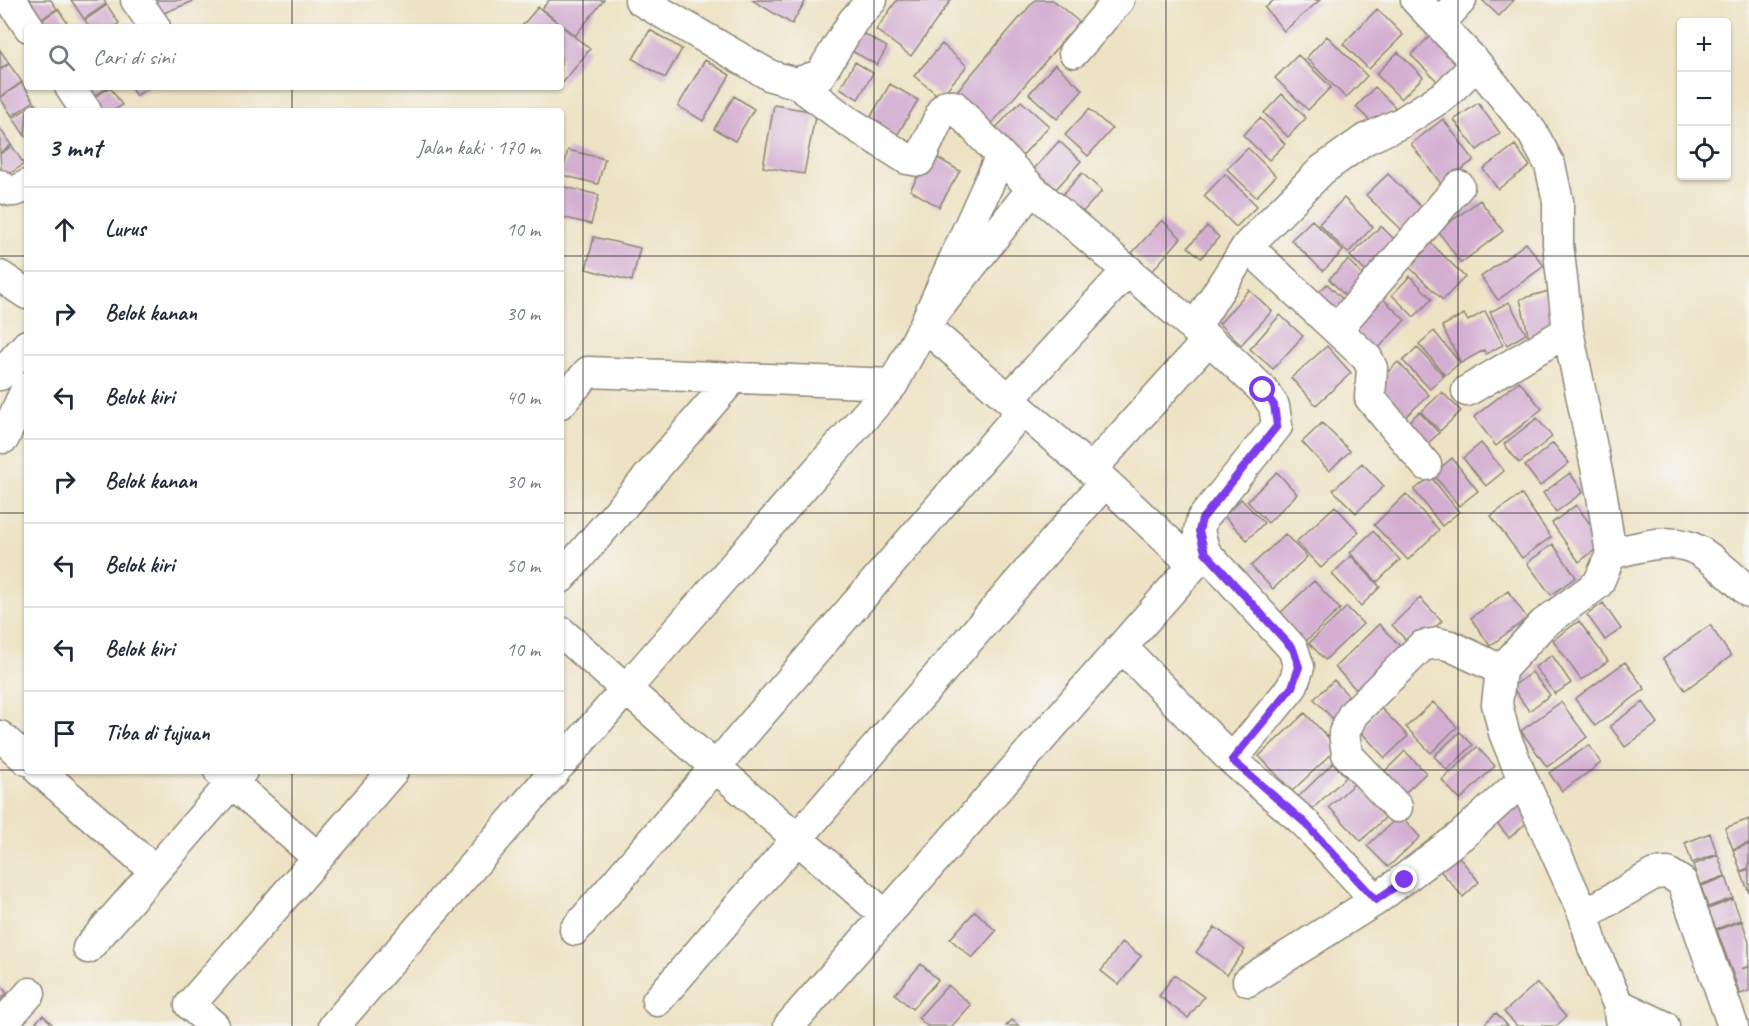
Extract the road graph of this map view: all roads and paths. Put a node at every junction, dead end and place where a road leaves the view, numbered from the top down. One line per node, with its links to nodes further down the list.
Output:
1 (11, 0): 8 (street)
2 (136, 0): 9 (street)
3 (640, 0): 13 (street)
4 (872, 0): 13 (street)
5 (1119, 0): 11 (street)
6 (1416, 0): 10 (street)
7 (1461, 0): 10 (street)
8 (27, 24)
9 (153, 24)
10 (1439, 24): 12 (street)
11 (1074, 52)
12 (1477, 64): 21 (street); 27 (street)
13 (796, 83): 16 (street)
14 (72, 90): 15 (street)
15 (84, 108)
16 (1000, 158): 20 (street); 25 (street)
17 (0, 185): 19 (street)
18 (1459, 186): 26 (street)
19 (24, 187)
20 (1032, 189): 22 (street); 25 (street)
21 (1246, 246): 26 (street); 28 (street)
22 (1128, 270): 28 (street); 36 (street)
23 (0, 276): 24 (street)
24 (24, 292)
25 (924, 326): 32 (street); 36 (street)
26 (1337, 329): 38 (street)
27 (1568, 331): 33 (street); 40 (street)
28 (1201, 335): 39 (street); 41 (street)
29 (24, 348): 30 (street)
30 (0, 375)
31 (734, 376): 32 (street); 35 (street); 42 (street)
32 (893, 384): 47 (street)
33 (1467, 391)
34 (24, 394): 37 (street)
35 (564, 400)
36 (1016, 405): 39 (street); 52 (street)
37 (4, 438)
38 (1426, 465)
39 (1098, 476): 41 (street); 59 (street)
40 (1611, 554): 43 (street); 46 (street)
41 (1199, 558): 45 (street); 50 (street)
42 (564, 574)
43 (1749, 592)
44 (564, 635): 47 (street)
45 (1122, 647): 50 (street); 64 (street)
46 (1501, 670): 57 (street); 58 (street)
47 (626, 689): 51 (street); 52 (street)
48 (0, 736): 49 (street)
49 (24, 756)
50 (1232, 760): 62 (street)
51 (564, 761)
52 (715, 768): 59 (street); 65 (street)
53 (43, 774): 61 (street)
54 (390, 774): 60 (street)
55 (552, 774): 73 (street)
56 (231, 775): 60 (street); 61 (street)
57 (1523, 780): 62 (street); 63 (street)
58 (1397, 807)
59 (797, 839): 64 (street); 69 (street)
60 (318, 858): 72 (street)
61 (155, 871): 66 (street)
62 (1376, 900): 67 (street)
63 (1584, 915): 70 (street); 76 (street)
64 (886, 916): 74 (street)
65 (575, 930)
66 (88, 948)
67 (1248, 981)
68 (30, 993): 71 (street)
69 (657, 1001)
70 (1620, 1015): 75 (street)
71 (0, 1026)
72 (214, 1026)
73 (334, 1026)
74 (789, 1026)
75 (1664, 1026)
76 (1733, 1026)

